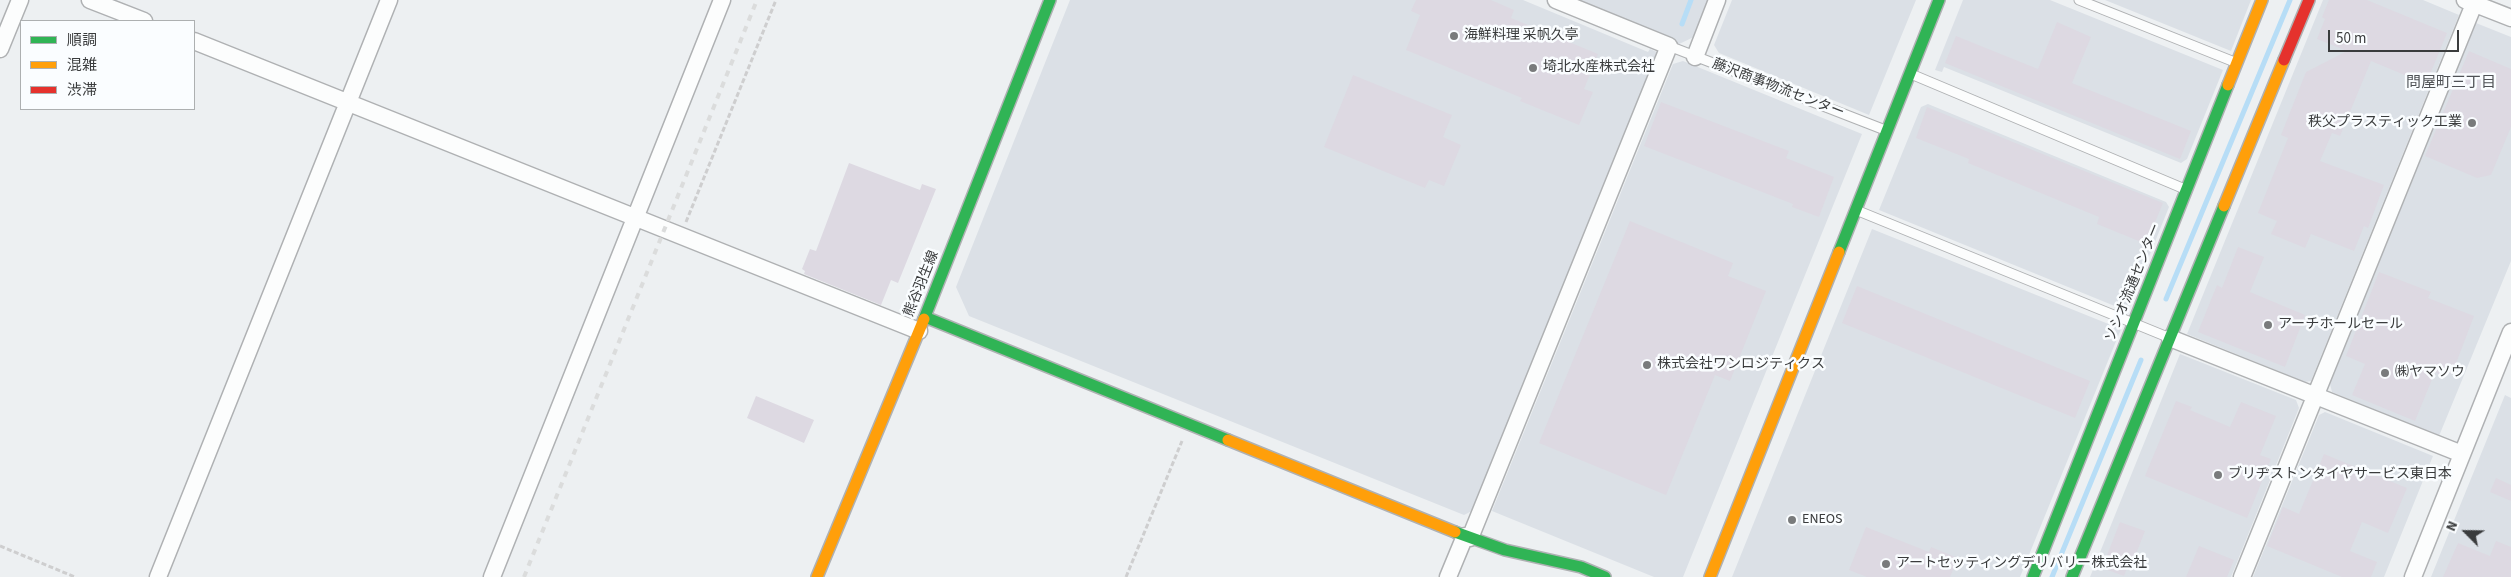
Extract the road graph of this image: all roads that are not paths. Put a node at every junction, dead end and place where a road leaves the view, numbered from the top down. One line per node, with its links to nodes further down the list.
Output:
1 (20, 0): 17 (street)
2 (90, 0): 14 (street)
3 (390, 0): 21 (street)
4 (722, 0): 25 (street)
5 (1050, 0): 27 (street, 熊谷羽生線)
6 (1556, 0): 16 (street)
7 (1718, 0): 18 (street)
8 (1939, 0): 20 (street)
9 (2079, 0): 19 (lane)
10 (2262, 0): 19 (street, ソシオ流通センター)
11 (2309, 0): 29 (street)
12 (2470, 2): 13 (street); 30 (street)
13 (2511, 18)
14 (141, 20)
15 (195, 41): 21 (street)
16 (1669, 46): 18 (lane, 藤沢商事物流センター); 32 (street)
17 (0, 49)
18 (1695, 57): 22 (lane, 藤沢商事物流センター)
19 (2237, 63): 23 (street, ソシオ流通センター)
20 (1910, 74): 22 (street); 23 (lane)
21 (348, 102): 25 (street); 35 (street)
22 (1887, 131): 24 (street)
23 (2187, 190): 26 (street, ソシオ流通センター)
24 (1856, 210): 26 (lane); 40 (street)
25 (635, 219): 27 (street); 36 (street)
26 (2135, 323): 29 (lane); 41 (street, ソシオ流通センター)
27 (922, 324): 32 (street); 37 (street, 熊谷羽生線)
28 (2511, 332): 31 (street)
29 (2170, 338): 30 (street); 42 (street)
30 (2316, 396): 31 (street); 43 (street)
31 (2462, 454): 44 (street)
32 (1468, 537): 33 (street); 38 (street)
33 (1505, 550): 34 (street); 39 (street)
34 (1536, 568)
35 (158, 577)
36 (492, 577)
37 (817, 577)
38 (1448, 577)
39 (1605, 577)
40 (1710, 577)
41 (2033, 577)
42 (2072, 577)
43 (2242, 577)
44 (2413, 577)

